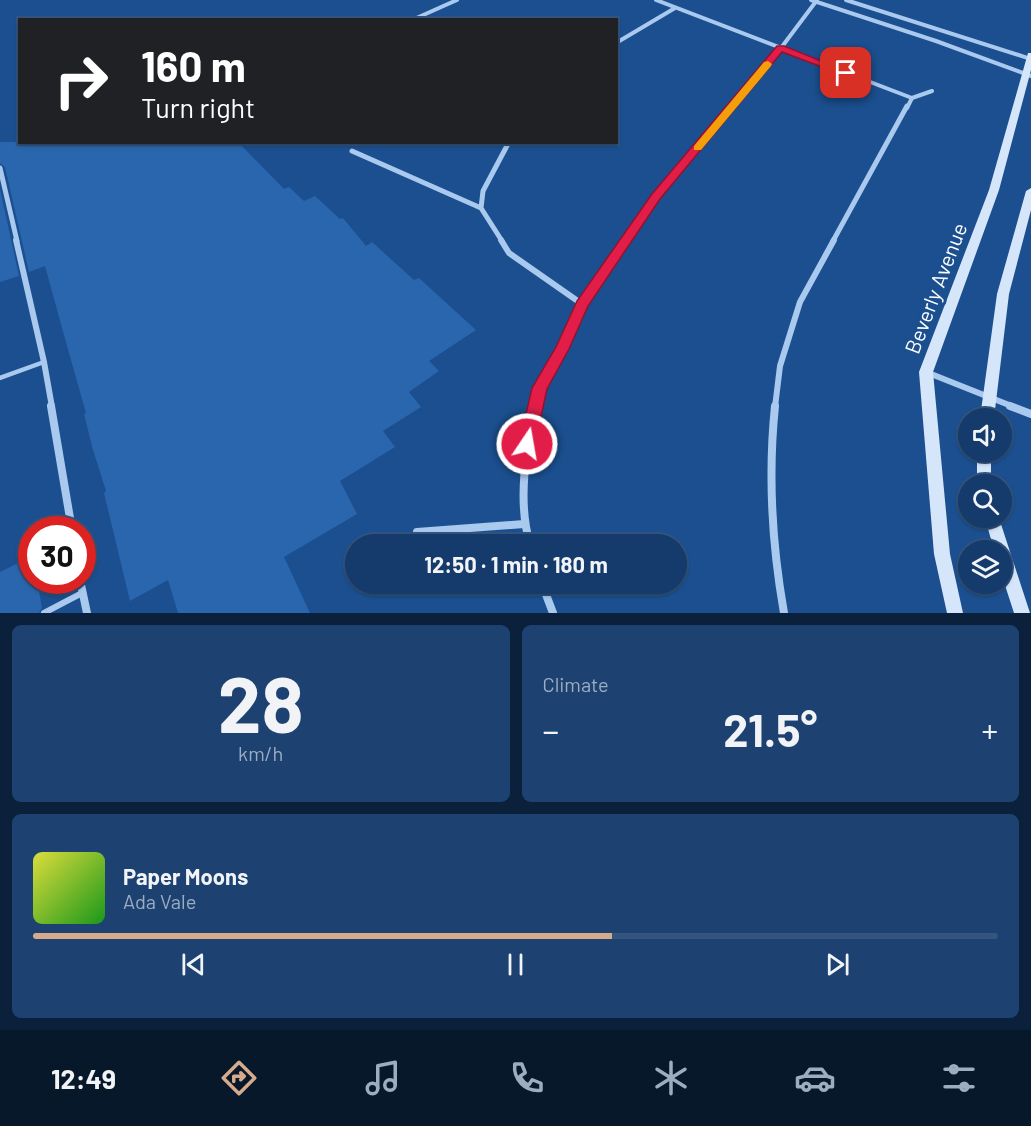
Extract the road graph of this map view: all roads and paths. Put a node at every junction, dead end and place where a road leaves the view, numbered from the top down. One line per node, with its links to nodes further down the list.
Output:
1 (457, 0): 6 (street)
2 (656, 0): 5 (street)
3 (846, 0): 9 (street)
4 (815, 1): 8 (street); 10 (street)
5 (675, 8): 7 (street); 8 (street)
6 (416, 18)
7 (618, 42)
8 (781, 48): 12 (street); 18 (street)
9 (1031, 58): 10 (street, Beverly Avenue)
10 (1028, 75): 20 (street, Beverly Avenue)
11 (932, 91): 12 (street)
12 (912, 98): 36 (street)
13 (507, 144): 17 (street)
14 (352, 151): 17 (street)
15 (0, 168): 19 (street)
16 (1031, 191): 22 (street)
17 (481, 208): 18 (street)
18 (582, 304): 26 (street)
19 (44, 362): 21 (lane); 25 (street)
20 (926, 372): 22 (street); 37 (street, Beverly Avenue)
21 (0, 378)
22 (989, 398): 23 (street); 24 (street)
23 (988, 408)
24 (1031, 414)
25 (70, 516)
26 (524, 524): 28 (street); 29 (street)
27 (995, 528): 38 (street)
28 (417, 532)
29 (527, 534)
30 (80, 594): 33 (lane)
31 (82, 594): 34 (street)
32 (546, 594): 35 (street)
33 (44, 613)
34 (87, 613)
35 (553, 613)
36 (784, 613)
37 (955, 613)
38 (1022, 613)

